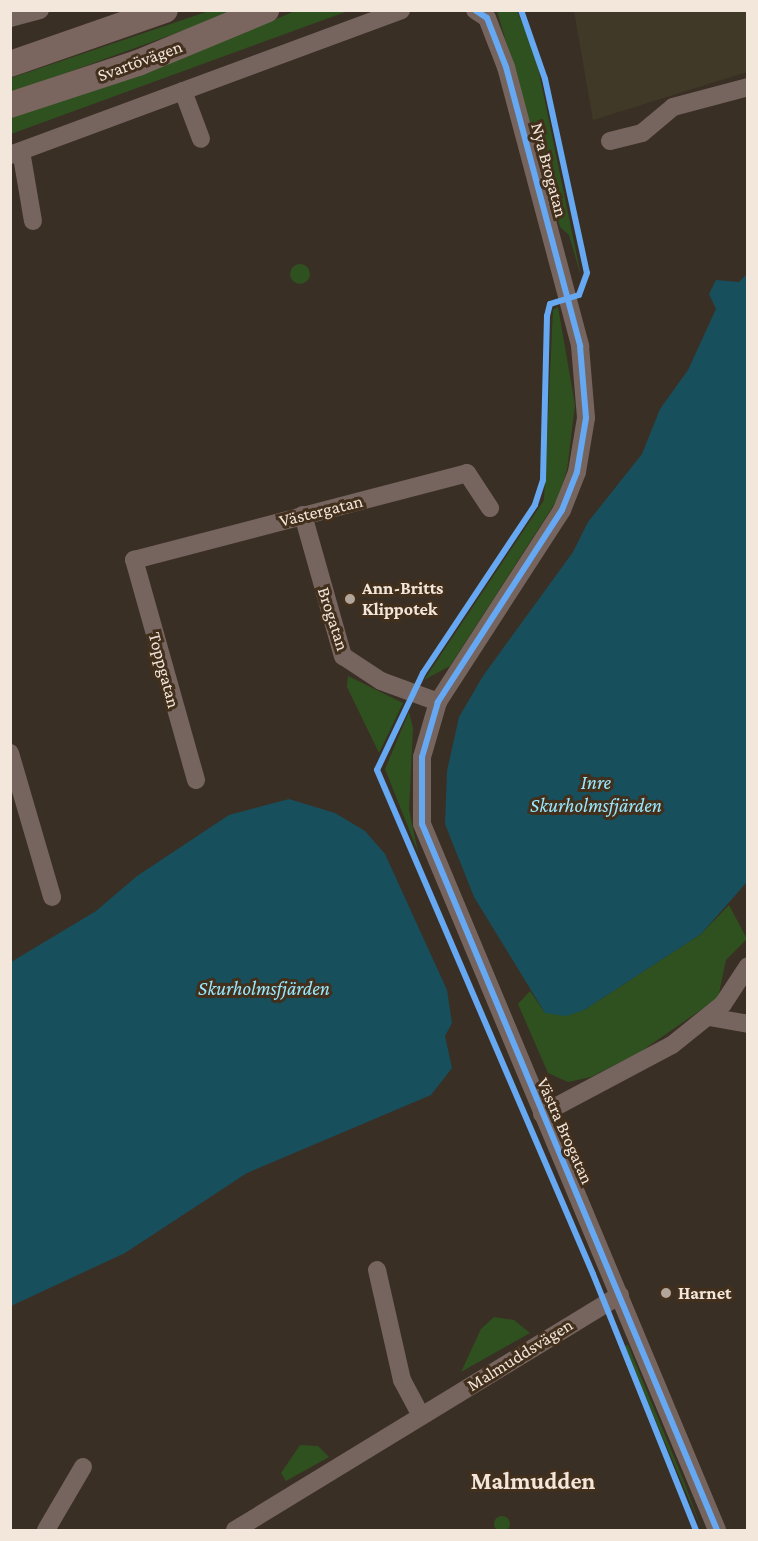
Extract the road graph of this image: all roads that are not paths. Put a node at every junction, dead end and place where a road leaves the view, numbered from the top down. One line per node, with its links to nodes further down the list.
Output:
1 (40, 10): 6 (street)
2 (165, 10): 7 (main road)
3 (266, 10): 10 (main road, Svartövägen)
4 (401, 10): 9 (street)
5 (474, 10): 18 (street, Nya Brogatan)
6 (10, 18)
7 (10, 64)
8 (747, 87): 12 (street)
9 (183, 91): 11 (street); 13 (street)
10 (10, 105)
11 (201, 139)
12 (610, 141)
13 (16, 153): 14 (street)
14 (33, 221)
15 (490, 508): 16 (street, Västergatan)
16 (303, 515): 17 (street, Västergatan); 18 (street, Brogatan)
17 (134, 560): 20 (street, Toppgatan)
18 (438, 702): 25 (street, Västra Brogatan)
19 (10, 753): 21 (street)
20 (196, 780)
21 (52, 897)
22 (747, 966): 23 (street)
23 (709, 1017): 24 (street); 25 (street)
24 (747, 1024)
25 (542, 1114): 27 (street, Västra Brogatan)
26 (377, 1270): 28 (street)
27 (620, 1295): 28 (street, Malmuddsvägen); 32 (street, Västra Brogatan)
28 (421, 1415): 31 (street, Malmuddsvägen)
29 (83, 1467): 30 (street)
30 (46, 1530)
31 (235, 1530)
32 (717, 1530)

